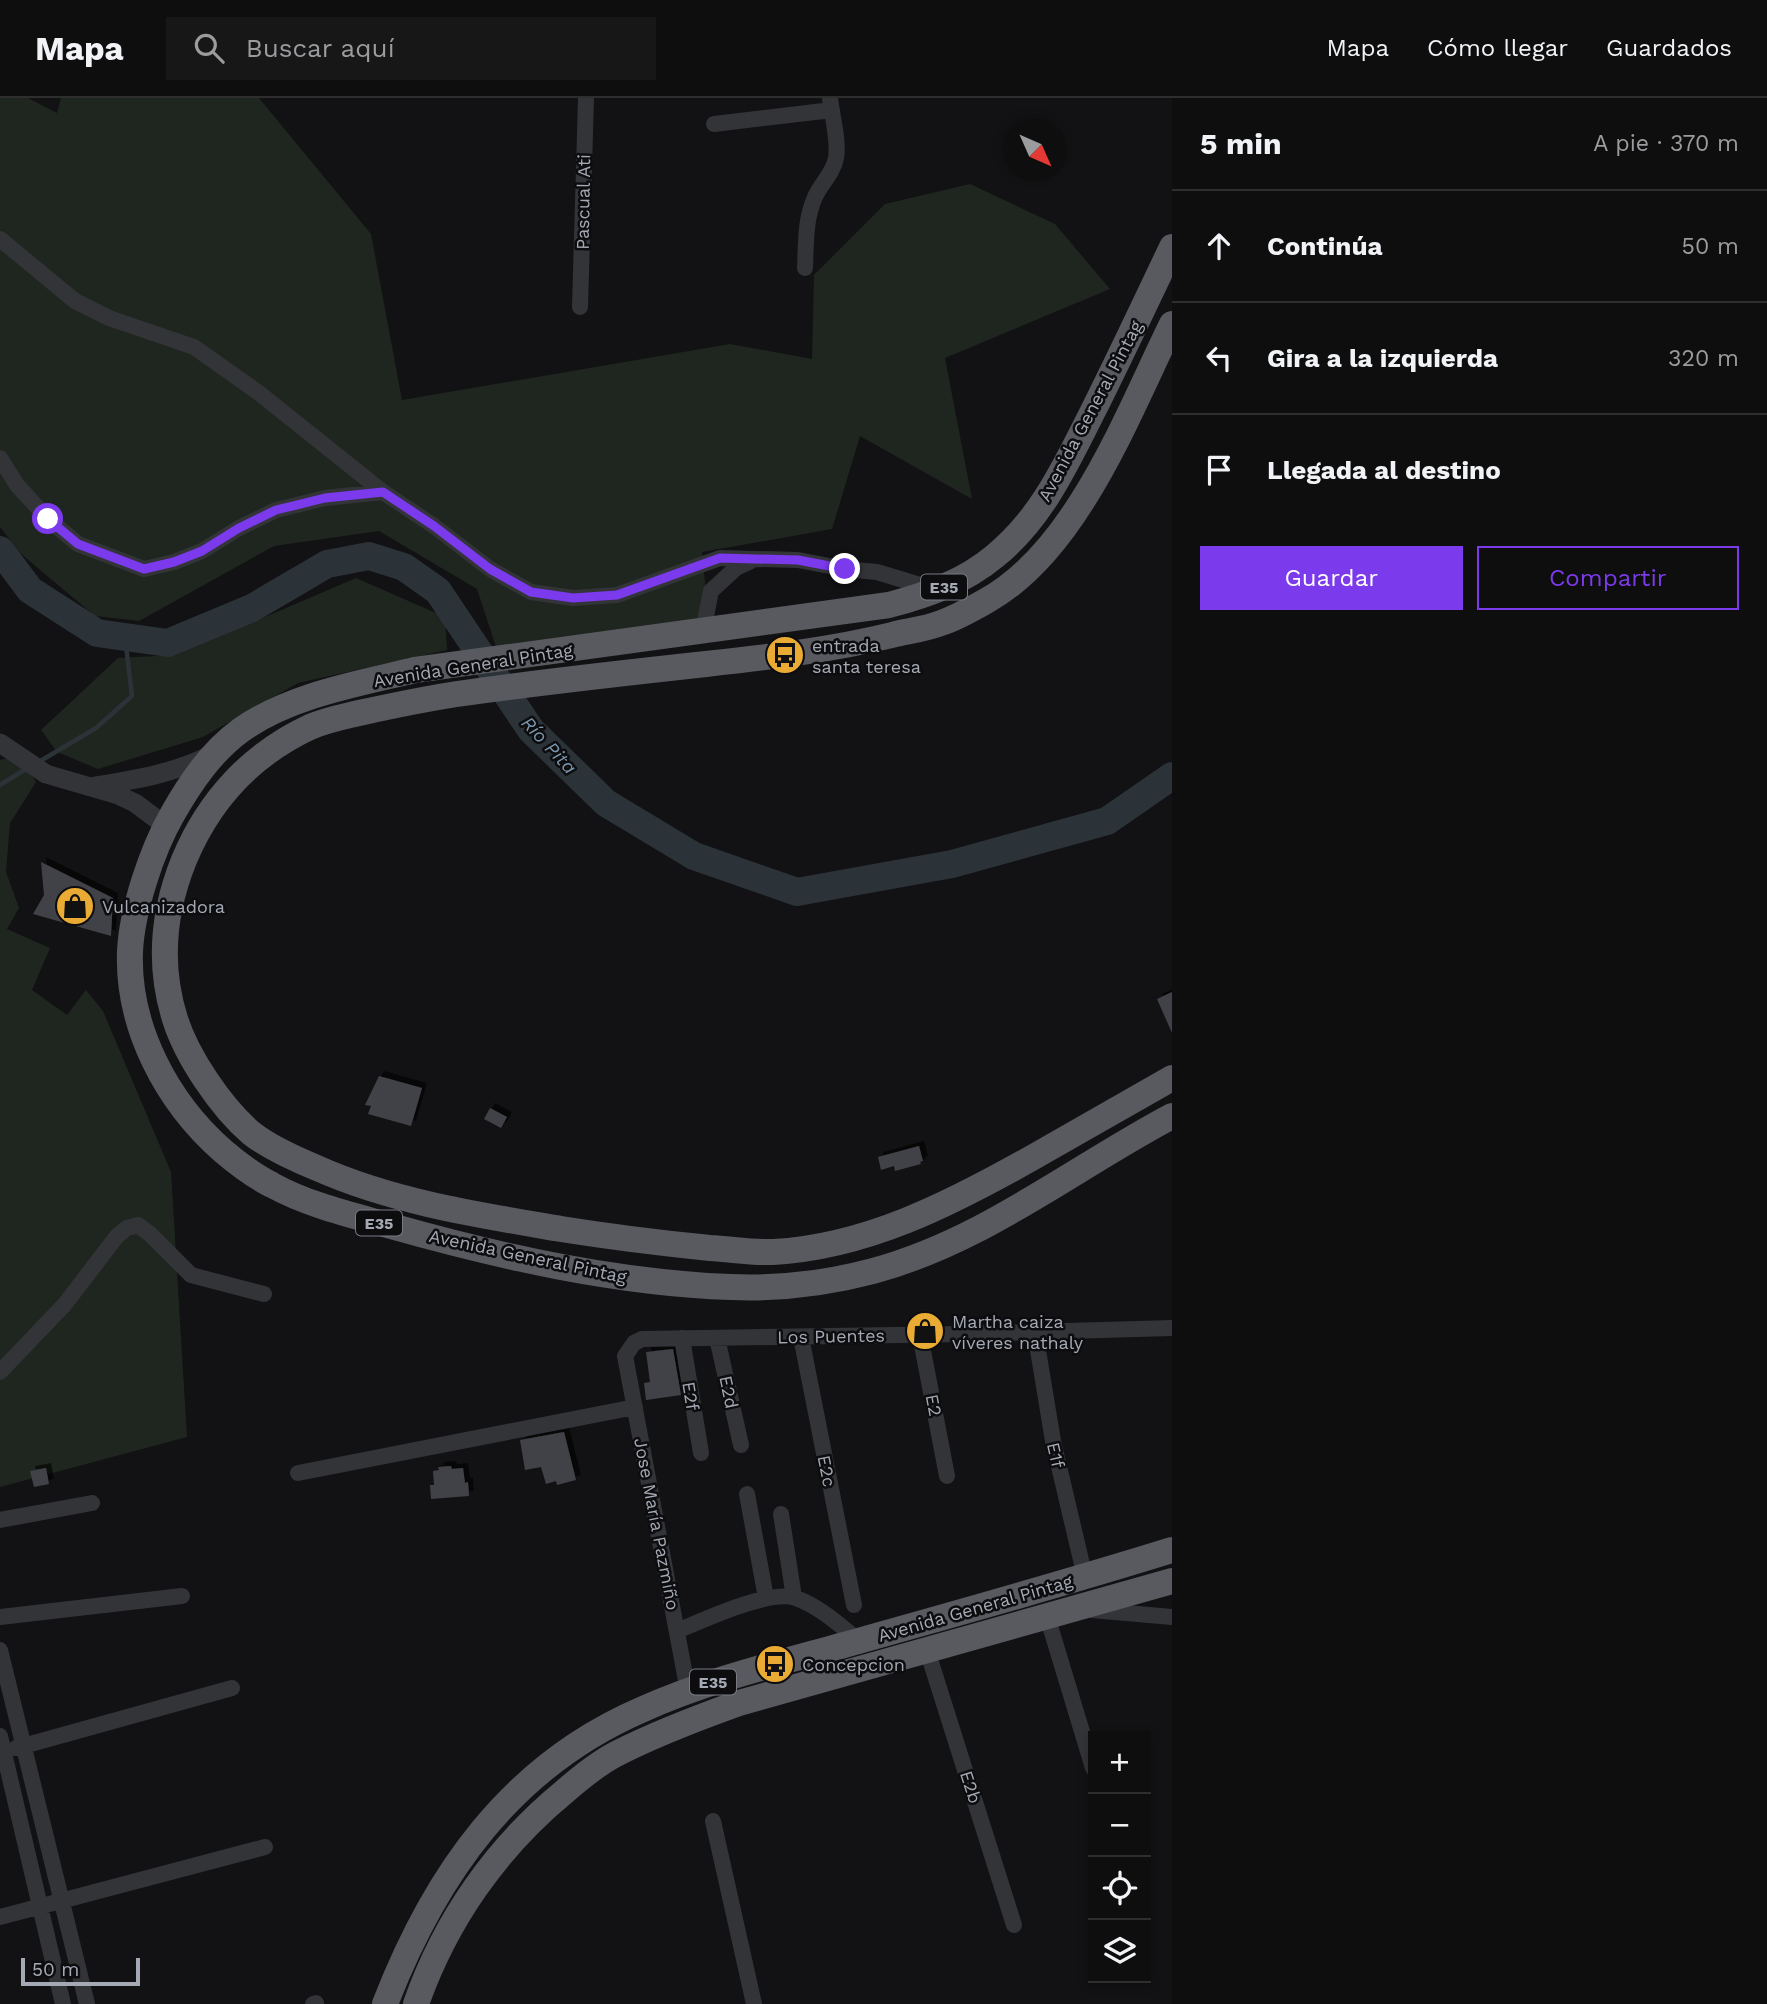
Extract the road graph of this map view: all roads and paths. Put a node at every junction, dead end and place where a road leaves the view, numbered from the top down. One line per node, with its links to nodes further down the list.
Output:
1 (586, 98): 7 (street, Pascual Ati)
2 (831, 104): 3 (street); 6 (street)
3 (714, 124)
4 (0, 239): 10 (street)
5 (1172, 247): 14 (highway, Avenida General Pintag / E35)
6 (806, 268)
7 (580, 307)
8 (1172, 324): 20 (highway, Avenida General Pintag / E35)
9 (0, 458): 10 (street)
10 (383, 492): 12 (street)
11 (756, 559): 12 (street); 13 (street); 14 (street)
12 (691, 568): 13 (street)
13 (710, 591): 15 (street)
14 (937, 591): 15 (highway, Avenida General Pintag / E35)
15 (703, 631): 17 (highway, Avenida General Pintag / E35)
16 (6, 746): 18 (street)
17 (215, 753): 18 (street); 19 (highway, Avenida General Pintag / E35)
18 (91, 786): 19 (street)
19 (166, 826): 21 (highway, Avenida General Pintag / E35)
20 (1172, 1079)
21 (1172, 1116)
22 (264, 1294): 30 (street)
23 (1172, 1328): 24 (street, Los Puentes)
24 (1035, 1332): 25 (street, Los Puentes); 41 (street, E1f)
25 (920, 1335): 26 (street, Los Puentes); 35 (street, E2)
26 (801, 1337): 28 (street, Los Puentes); 46 (street, E2c)
27 (682, 1338): 28 (street, Los Puentes); 29 (street, Los Puentes); 33 (street, E2f)
28 (717, 1338): 32 (street, E2d)
29 (625, 1356): 31 (street, Jose María Pazmiño)
30 (0, 1372)
31 (635, 1407): 34 (street); 51 (street, Jose María Pazmiño)
32 (741, 1446)
33 (701, 1453)
34 (298, 1473)
35 (947, 1476)
36 (747, 1494): 45 (street)
37 (92, 1503): 39 (street)
38 (781, 1514): 44 (street)
39 (0, 1520)
40 (1172, 1550): 41 (highway, Avenida General Pintag / E35)
41 (1085, 1577): 52 (highway, Avenida General Pintag / E35)
42 (1172, 1581): 47 (highway, Avenida General Pintag / E35)
43 (182, 1596): 49 (street)
44 (794, 1597): 45 (street); 52 (street)
45 (766, 1598): 51 (street)
46 (854, 1605)
47 (1076, 1609): 48 (highway, Avenida General Pintag / E35); 50 (street)
48 (1047, 1616): 54 (highway, Avenida General Pintag / E35); 59 (street)
49 (0, 1617)
50 (1172, 1617)
51 (677, 1631): 56 (street, Jose María Pazmiño)
52 (859, 1641): 56 (highway, Avenida General Pintag / E35)
53 (0, 1650): 58 (street)
54 (927, 1650): 65 (street, E2b); 69 (highway, Avenida General Pintag / E35)
55 (232, 1688): 58 (street)
56 (688, 1691): 68 (highway, Avenida General Pintag / E35)
57 (1, 1746): 58 (street); 63 (street)
58 (24, 1746): 62 (street)
59 (1088, 1751)
60 (713, 1821): 70 (street)
61 (265, 1847): 62 (street)
62 (61, 1901): 63 (street); 67 (street)
63 (38, 1907): 64 (street); 66 (street)
64 (0, 1917)
65 (1014, 1925)
66 (63, 2004)
67 (87, 2004)
68 (384, 2004)
69 (416, 2004)
70 (754, 2004)

